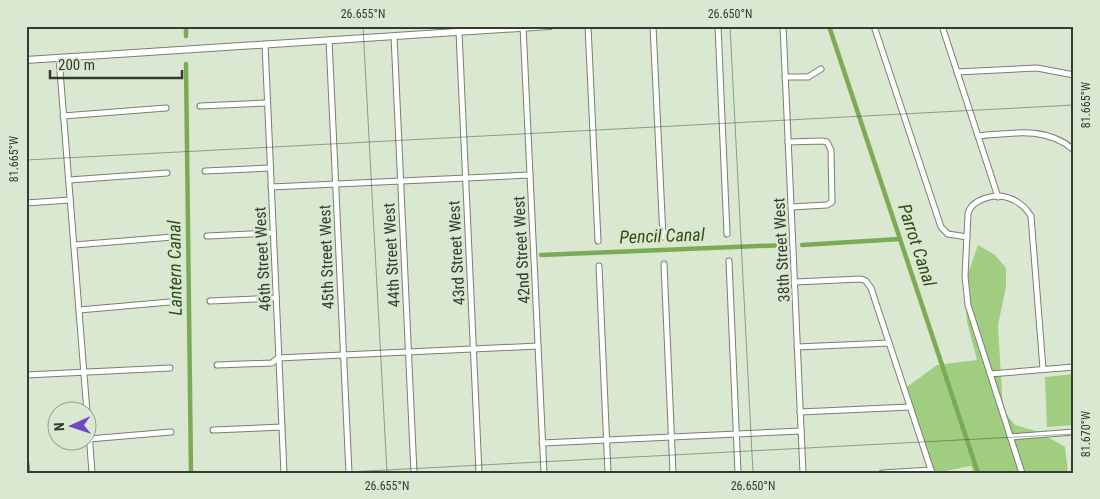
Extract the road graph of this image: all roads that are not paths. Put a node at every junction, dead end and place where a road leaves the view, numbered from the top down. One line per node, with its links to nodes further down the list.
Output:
1 (550, 26): 8 (street)
2 (588, 26): 45 (street)
3 (653, 26): 43 (street)
4 (718, 26): 40 (street)
5 (783, 26): 18 (street, 38th Street West)
6 (874, 26): 44 (street)
7 (942, 26): 16 (street)
8 (523, 27): 9 (street); 29 (street, 42nd Street West)
9 (459, 32): 10 (street); 30 (street, 43rd Street West)
10 (394, 36): 11 (street); 32 (street, 44th Street West)
11 (329, 40): 12 (street); 33 (street, 45th Street West)
12 (264, 44): 13 (street); 19 (street, 46th Street West)
13 (59, 58): 14 (street); 22 (street)
14 (26, 60)
15 (821, 69): 18 (street)
16 (957, 72): 17 (street); 23 (street)
17 (1074, 75)
18 (785, 77): 24 (street, 38th Street West)
19 (267, 103): 20 (street); 26 (street, 46th Street West)
20 (200, 106)
21 (166, 108): 22 (street)
22 (63, 116): 31 (street)
23 (978, 136): 25 (street); 35 (street)
24 (788, 142): 38 (street, 38th Street West); 38 (street)
25 (1074, 150)
26 (270, 168): 27 (street); 34 (street, 46th Street West)
27 (205, 171)
28 (167, 173): 31 (street)
29 (530, 176): 30 (street); 56 (street, 42nd Street West)
30 (465, 179): 32 (street); 58 (street, 43rd Street West)
31 (69, 180): 36 (street)
32 (401, 182): 33 (street); 59 (street, 44th Street West)
33 (336, 185): 34 (street); 60 (street, 45th Street West)
34 (271, 188): 39 (street, 46th Street West)
35 (998, 197): 44 (street); 65 (street)
36 (70, 200): 37 (street); 46 (street)
37 (26, 203)
38 (791, 207): 50 (street, 38th Street West)
39 (273, 233): 41 (street); 51 (street, 46th Street West)
40 (728, 234)
41 (206, 236)
42 (173, 237): 46 (street)
43 (663, 237)
44 (966, 238): 67 (street)
45 (598, 241)
46 (74, 245): 54 (street)
47 (729, 261): 77 (street)
48 (664, 264): 78 (street)
49 (599, 266): 81 (street)
50 (795, 282): 55 (street); 57 (street, 38th Street West)
51 (276, 298): 52 (street); 61 (street, 46th Street West)
52 (210, 301)
53 (170, 302): 54 (street)
54 (79, 310): 66 (street)
55 (889, 343): 57 (street); 70 (street)
56 (538, 346): 58 (street); 82 (street, 42nd Street West)
57 (797, 347): 71 (street, 38th Street West)
58 (473, 350): 59 (street); 91 (street, 43rd Street West)
59 (408, 353): 60 (street); 90 (street, 44th Street West)
60 (343, 356): 61 (street); 89 (street, 45th Street West)
61 (278, 358): 62 (street); 72 (street, 46th Street West)
62 (217, 365)
63 (1074, 367): 65 (street)
64 (170, 368): 66 (street)
65 (1043, 369): 67 (street)
66 (84, 370): 68 (street); 69 (street)
67 (990, 374): 79 (street)
68 (26, 375)
69 (86, 402)
70 (910, 407): 71 (street); 85 (street)
71 (800, 412): 74 (street, 38th Street West)
72 (282, 427): 73 (street); 88 (street, 46th Street West)
73 (212, 430)
74 (802, 431): 77 (street); 96 (street, 38th Street West)
75 (171, 432): 80 (street)
76 (1074, 432): 79 (street)
77 (736, 434): 78 (street); 95 (street)
78 (672, 437): 81 (street); 94 (street)
79 (1010, 437): 98 (street)
80 (98, 438)
81 (607, 440): 82 (street); 93 (street)
82 (542, 443): 92 (street, 42nd Street West)
83 (90, 452): 87 (street)
84 (26, 464): 86 (street)
85 (932, 472): 97 (street)
86 (27, 473)
87 (92, 473)
88 (284, 473)
89 (349, 473)
90 (414, 473)
91 (479, 473)
92 (544, 473)
93 (608, 473)
94 (673, 473)
95 (738, 473)
96 (804, 473)
97 (882, 473)
98 (1022, 473)

